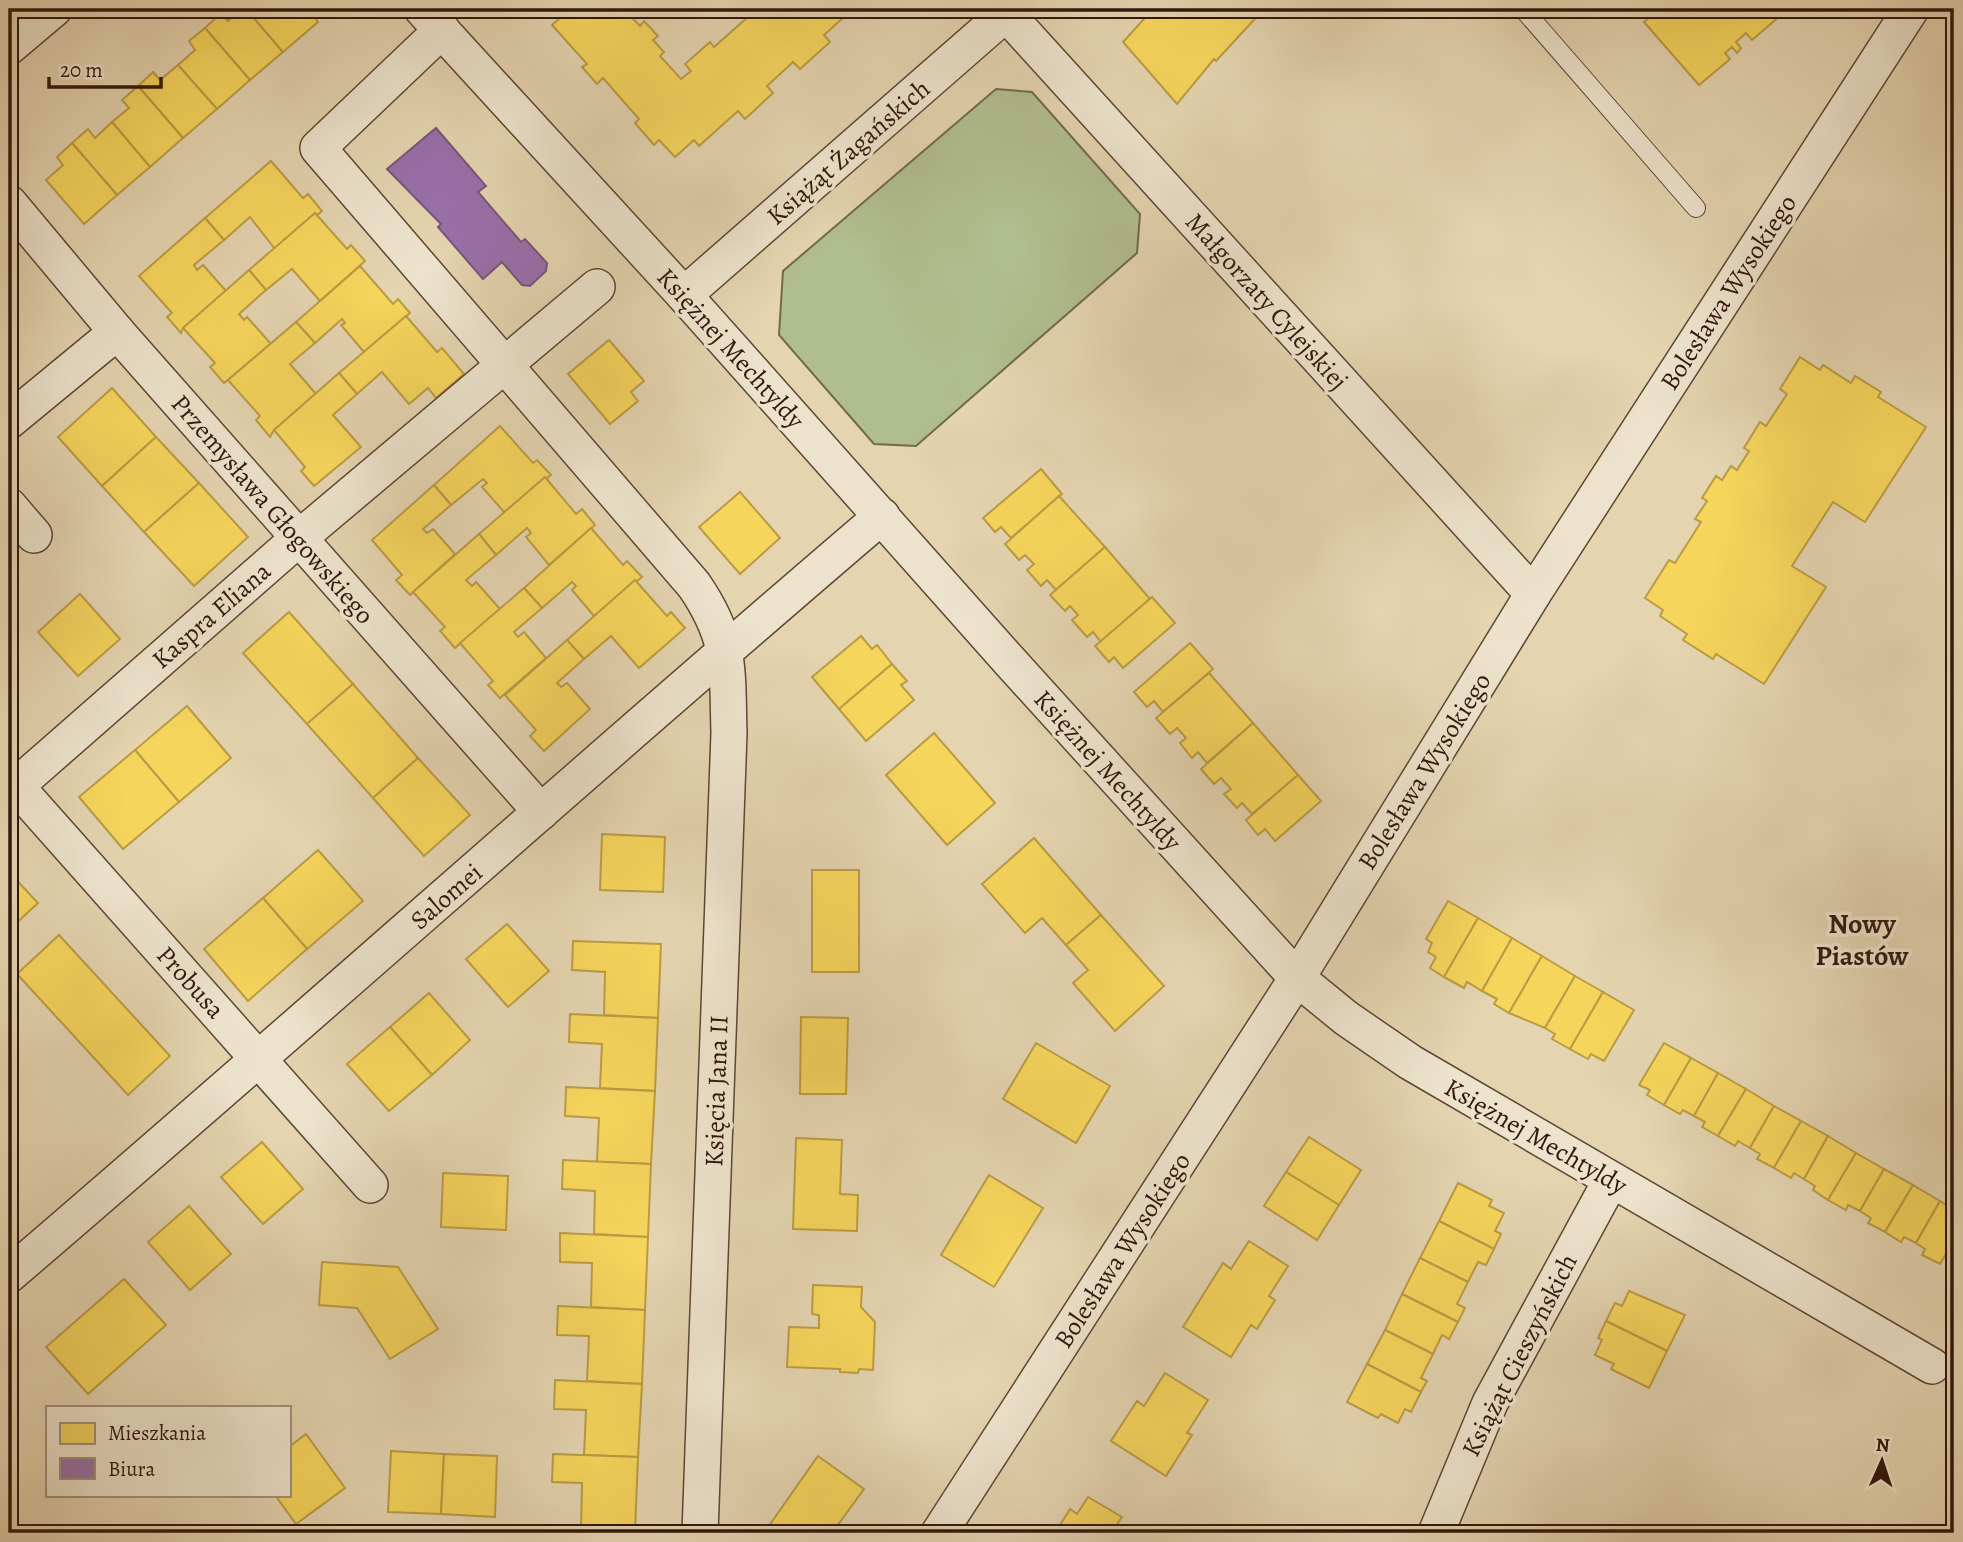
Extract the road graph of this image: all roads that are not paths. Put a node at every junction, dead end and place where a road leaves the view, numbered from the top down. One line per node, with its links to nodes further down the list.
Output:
1 (54, 9): 6 (street)
2 (1523, 9): 8 (lane)
3 (1911, 9): 18 (street, Bolesława Wysokiego)
4 (1006, 10): 10 (street, Książąt Żagańskich); 18 (street, Małgorzaty Cylejskiej)
5 (432, 19): 10 (street, Księżnej Mechtyldy); 12 (street)
6 (9, 47)
7 (9, 203): 11 (street, Przemysława Głogowskiego)
8 (1696, 208)
9 (597, 287): 12 (street, Kaspra Eliana)
10 (684, 295): 15 (street, Księżnej Mechtyldy)
11 (117, 332): 13 (street); 17 (street, Przemysława Głogowskiego)
12 (505, 365): 17 (street, Kaspra Eliana); 19 (street)
13 (9, 421)
14 (9, 506): 16 (street)
15 (882, 516): 19 (street, Salomei); 22 (street, Księżnej Mechtyldy)
16 (34, 535)
17 (299, 538): 20 (street, Kaspra Eliana); 21 (street, Przemysława Głogowskiego)
18 (1533, 594): 22 (street, Bolesława Wysokiego)
19 (726, 649): 21 (street, Salomei); 28 (street, Księcia Jana II)
20 (13, 785): 23 (street, Probusa)
21 (541, 812): 23 (street, Salomei)
22 (1297, 978): 24 (street, Księżnej Mechtyldy); 29 (street, Bolesława Wysokiego)
23 (260, 1060): 25 (street, Probusa); 26 (street, Salomei)
24 (1611, 1180): 27 (street, Księżnej Mechtyldy); 30 (street, Książąt Cieszyńskich)
25 (370, 1185)
26 (9, 1275)
27 (1932, 1366)
28 (700, 1533)
29 (939, 1533)
30 (1436, 1533)

